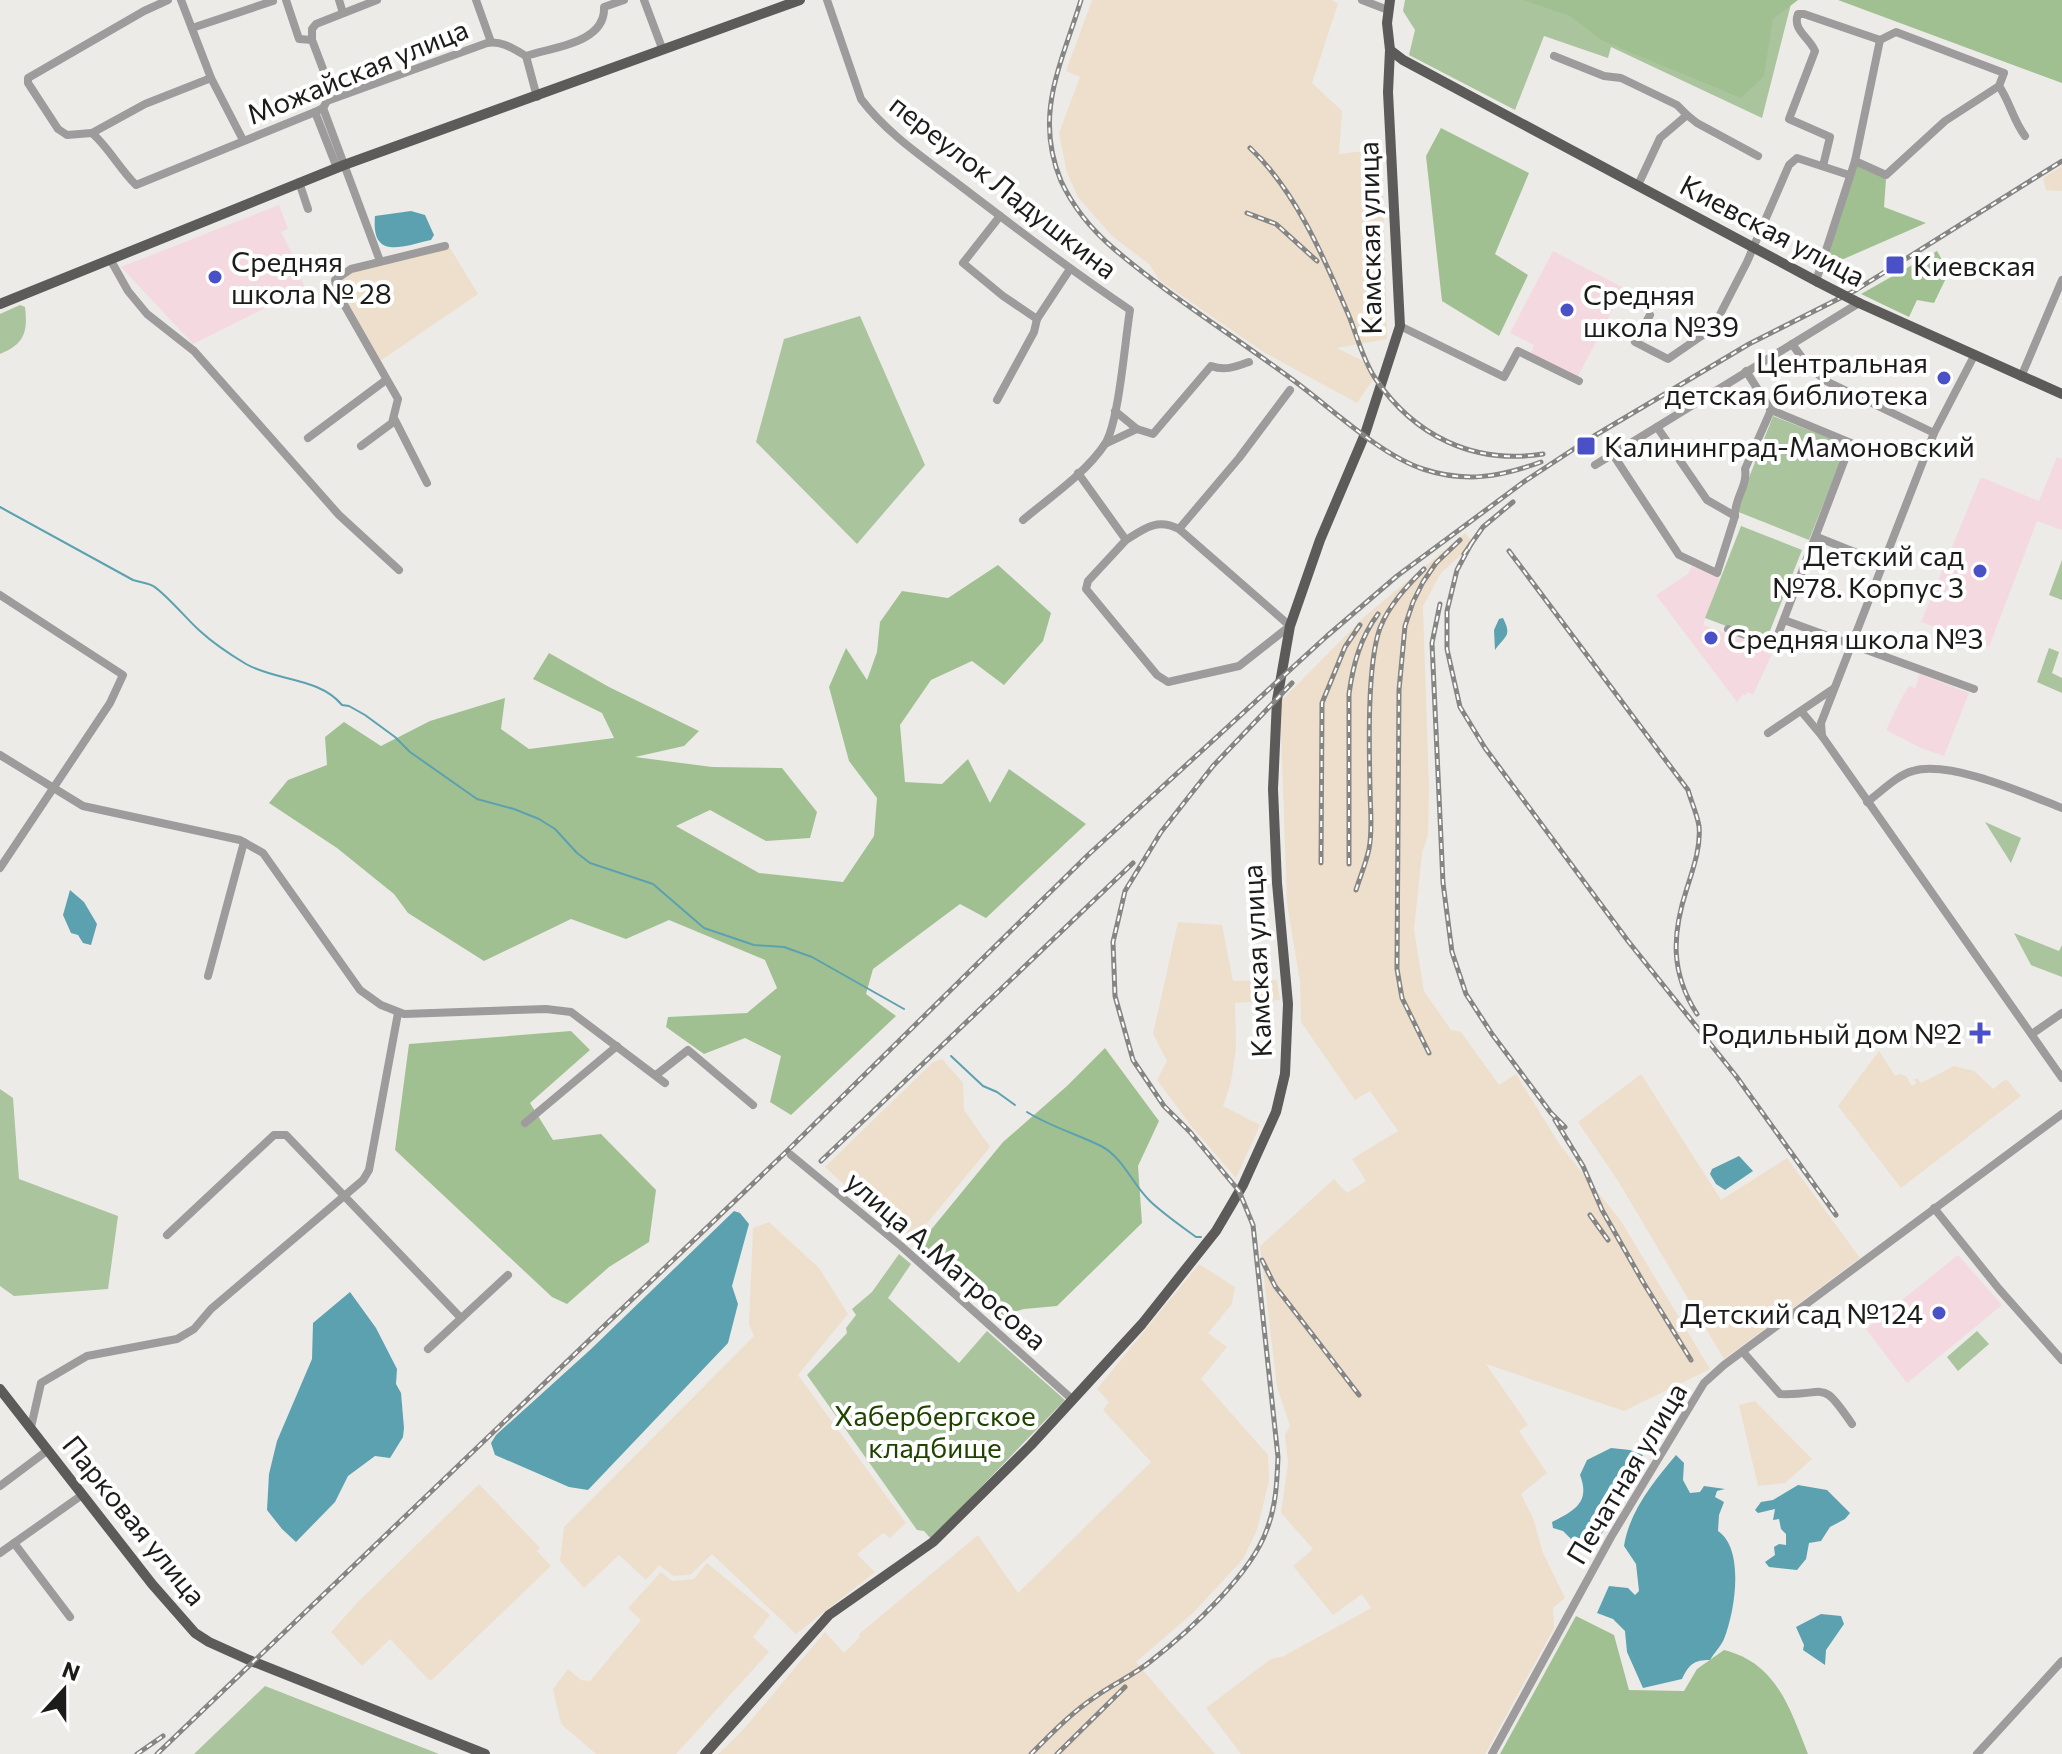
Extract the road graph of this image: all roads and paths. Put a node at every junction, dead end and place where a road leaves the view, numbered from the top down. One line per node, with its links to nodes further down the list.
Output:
1 (168, 0): 30 (street)
2 (181, 0): 16 (street)
3 (286, 0): 17 (street)
4 (339, 0): 15 (street)
5 (377, 0): 15 (street)
6 (476, 0): 19 (street)
7 (624, 0): 13 (street)
8 (644, 0): 20 (street)
9 (800, 0): 20 (main road)
10 (827, 0): 41 (street, переулок Ладушкина)
11 (1362, 0): 14 (street, Камская улица)
12 (273, 1): 16 (street)
13 (602, 4): 22 (street)
14 (1389, 5): 21 (main road, Камская улица)
15 (343, 13): 17 (street)
16 (192, 28): 24 (street)
17 (312, 40): 27 (street)
18 (1880, 40): 25 (street); 34 (street); 35 (street)
19 (491, 42): 22 (street, Можайская улица); 27 (street, Можайская улица)
20 (662, 48): 26 (main road)
21 (1390, 50): 39 (main road, Киевская улица); 53 (main road, Камская улица)
22 (526, 56): 26 (street)
23 (1554, 56): 29 (street, Киевская улица)
24 (211, 78): 30 (street); 32 (street)
25 (1999, 86): 31 (street); 34 (street)
26 (537, 97): 36 (main road)
27 (334, 98): 28 (street, Можайская улица)
28 (319, 110): 32 (street, Можайская улица); 36 (street)
29 (1687, 115): 33 (street, Киевская улица); 39 (street, Киевская улица)
30 (92, 133): 32 (street, Можайская улица)
31 (2025, 136)
32 (243, 140)
33 (1758, 156)
34 (1855, 161): 37 (street)
35 (1823, 166): 37 (street); 43 (street)
36 (340, 167): 38 (main road); 45 (street)
37 (1849, 175): 48 (street)
38 (299, 182): 40 (street); 44 (main road)
39 (1638, 185): 43 (main road, Киевская улица)
40 (308, 209)
41 (1000, 216): 46 (street, переулок Ладушкина); 52 (street)
42 (445, 246): 45 (street)
43 (1752, 247): 48 (main road, Киевская улица); 51 (street)
44 (110, 259): 50 (main road); 83 (street)
45 (380, 261): 59 (street)
46 (1070, 269): 52 (street); 65 (street, переулок Ладушкина)
47 (2062, 280): 58 (street)
48 (1817, 281): 49 (main road, Киевская улица, bridge)
49 (1859, 303): 54 (street); 55 (main road, Киевская улица)
50 (0, 304)
51 (1650, 315)
52 (1037, 319): 63 (street)
53 (1400, 326): 60 (street); 86 (main road, Камская улица)
54 (1792, 344): 57 (street); 69 (street)
55 (1974, 356): 58 (main road, Киевская улица); 69 (street)
56 (1249, 362): 68 (street)
57 (1746, 371): 64 (street); 67 (street)
58 (2021, 377): 62 (main road, Киевская улица)
59 (386, 380): 66 (street); 70 (street)
60 (1579, 381)
61 (1290, 390): 79 (street)
62 (2062, 394)
63 (997, 400)
64 (1771, 410): 77 (street); 80 (street)
65 (1115, 411): 68 (street); 71 (street)
66 (395, 420): 72 (street); 76 (street)
67 (1657, 427): 73 (street); 77 (street)
68 (1137, 429): 71 (street)
69 (1934, 433): 82 (street)
70 (308, 438)
71 (1105, 445): 75 (street)
72 (361, 446)
73 (1612, 453): 74 (street); 77 (street)
74 (1595, 465)
75 (1078, 473): 78 (street); 81 (street)
76 (427, 483)
77 (1735, 516)
78 (1023, 520)
79 (1179, 529): 81 (street); 86 (street)
80 (1817, 537): 82 (street); 85 (street)
81 (1126, 540): 86 (street)
82 (1882, 563): 88 (street)
83 (399, 570)
84 (0, 595): 95 (street)
85 (1784, 620): 87 (street); 88 (street)
86 (1290, 626): 121 (main road, Камская улица)
87 (1728, 629)
88 (1852, 642): 89 (street); 90 (street)
89 (1834, 689): 91 (street); 93 (street)
90 (1974, 689)
91 (1801, 711): 92 (street); 93 (street)
92 (1768, 733)
93 (1822, 736): 96 (street)
94 (0, 755): 95 (street)
95 (52, 789): 98 (street); 99 (street)
96 (1867, 802): 97 (street); 103 (street)
97 (2062, 808)
98 (244, 842): 100 (street); 101 (street)
99 (0, 868)
100 (208, 976)
101 (398, 1013): 104 (street); 112 (street)
102 (2062, 1013): 103 (street)
103 (2032, 1034): 106 (street)
104 (617, 1046): 105 (street); 110 (street)
105 (656, 1075): 107 (street); 108 (street)
106 (2062, 1078)
107 (665, 1083)
108 (753, 1105)
109 (2062, 1114): 113 (street, Печатная улица)
110 (525, 1123)
111 (791, 1155): 121 (street, улица А.Матросова)
112 (344, 1196): 114 (street); 116 (street); 123 (street)
113 (1934, 1208): 118 (street, Печатная улица); 119 (street)
114 (167, 1235)
115 (508, 1275): 116 (street)
116 (461, 1318): 117 (street)
117 (428, 1349)
118 (1743, 1352): 122 (street); 133 (street, Печатная улица)
119 (2062, 1360)
120 (0, 1389): 123 (main road, Парковая улица)
121 (1073, 1400): 132 (main road, Камская улица)
122 (1852, 1424)
123 (31, 1427): 124 (main road, Парковая улица)
124 (48, 1450): 125 (street); 126 (main road, Парковая улица)
125 (0, 1486)
126 (82, 1495): 127 (street); 131 (main road, Парковая улица)
127 (14, 1543): 128 (street); 129 (street)
128 (0, 1553)
129 (70, 1617)
130 (2062, 1661): 134 (street)
131 (485, 1754)
132 (705, 1754)
133 (1492, 1754)
134 (1977, 1754)

